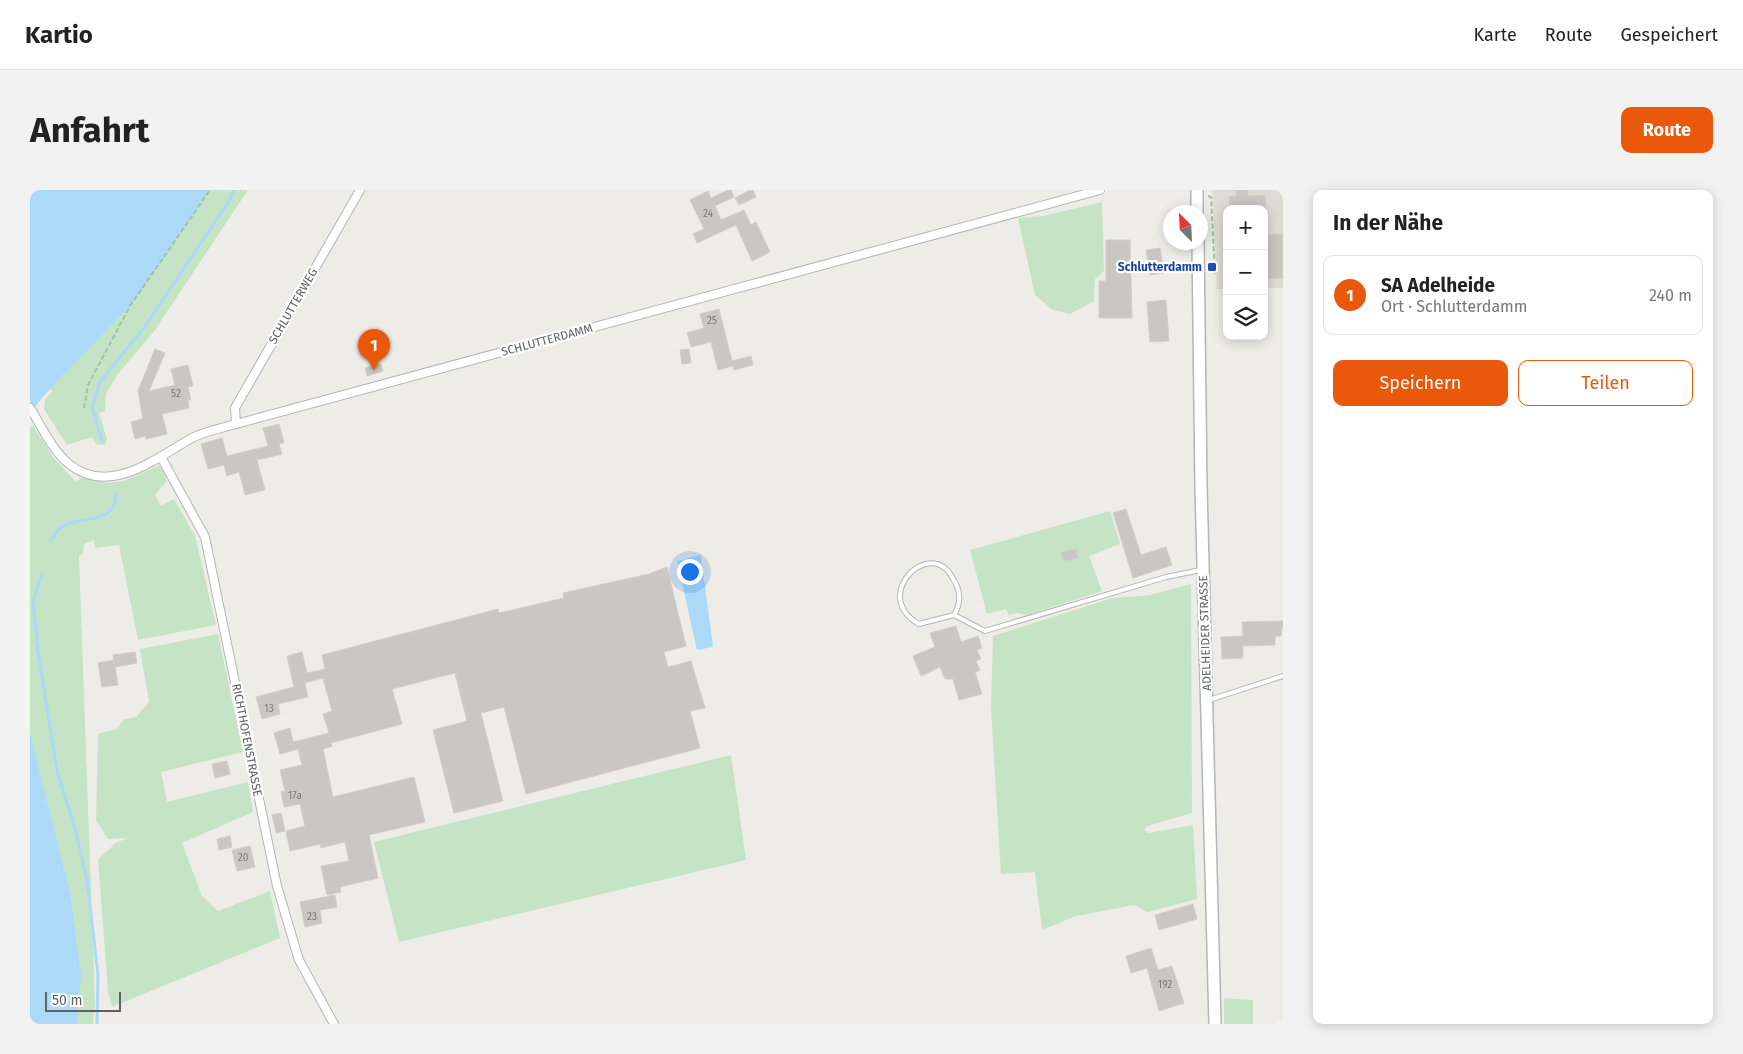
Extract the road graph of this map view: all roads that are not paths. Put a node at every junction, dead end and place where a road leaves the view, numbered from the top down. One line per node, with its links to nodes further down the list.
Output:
1 (360, 190): 7 (street, SCHLUTTERWEG)
2 (1100, 190): 7 (street, SCHLUTTERDAMM)
3 (1197, 190): 4 (main road)
4 (1197, 205)
5 (1198, 250): 9 (main road, ADELHEIDER STRASSE)
6 (30, 408): 8 (street, SCHLUTTERDAMM)
7 (236, 424): 8 (street, SCHLUTTERDAMM)
8 (161, 457): 13 (street, RICHTHOFENSTRASSE)
9 (1203, 569): 10 (lane); 12 (main road, ADELHEIDER STRASSE)
10 (954, 615): 10 (lane)
11 (1283, 676): 12 (lane)
12 (1207, 701): 14 (main road, ADELHEIDER STRASSE)
13 (334, 1024)
14 (1215, 1024)

